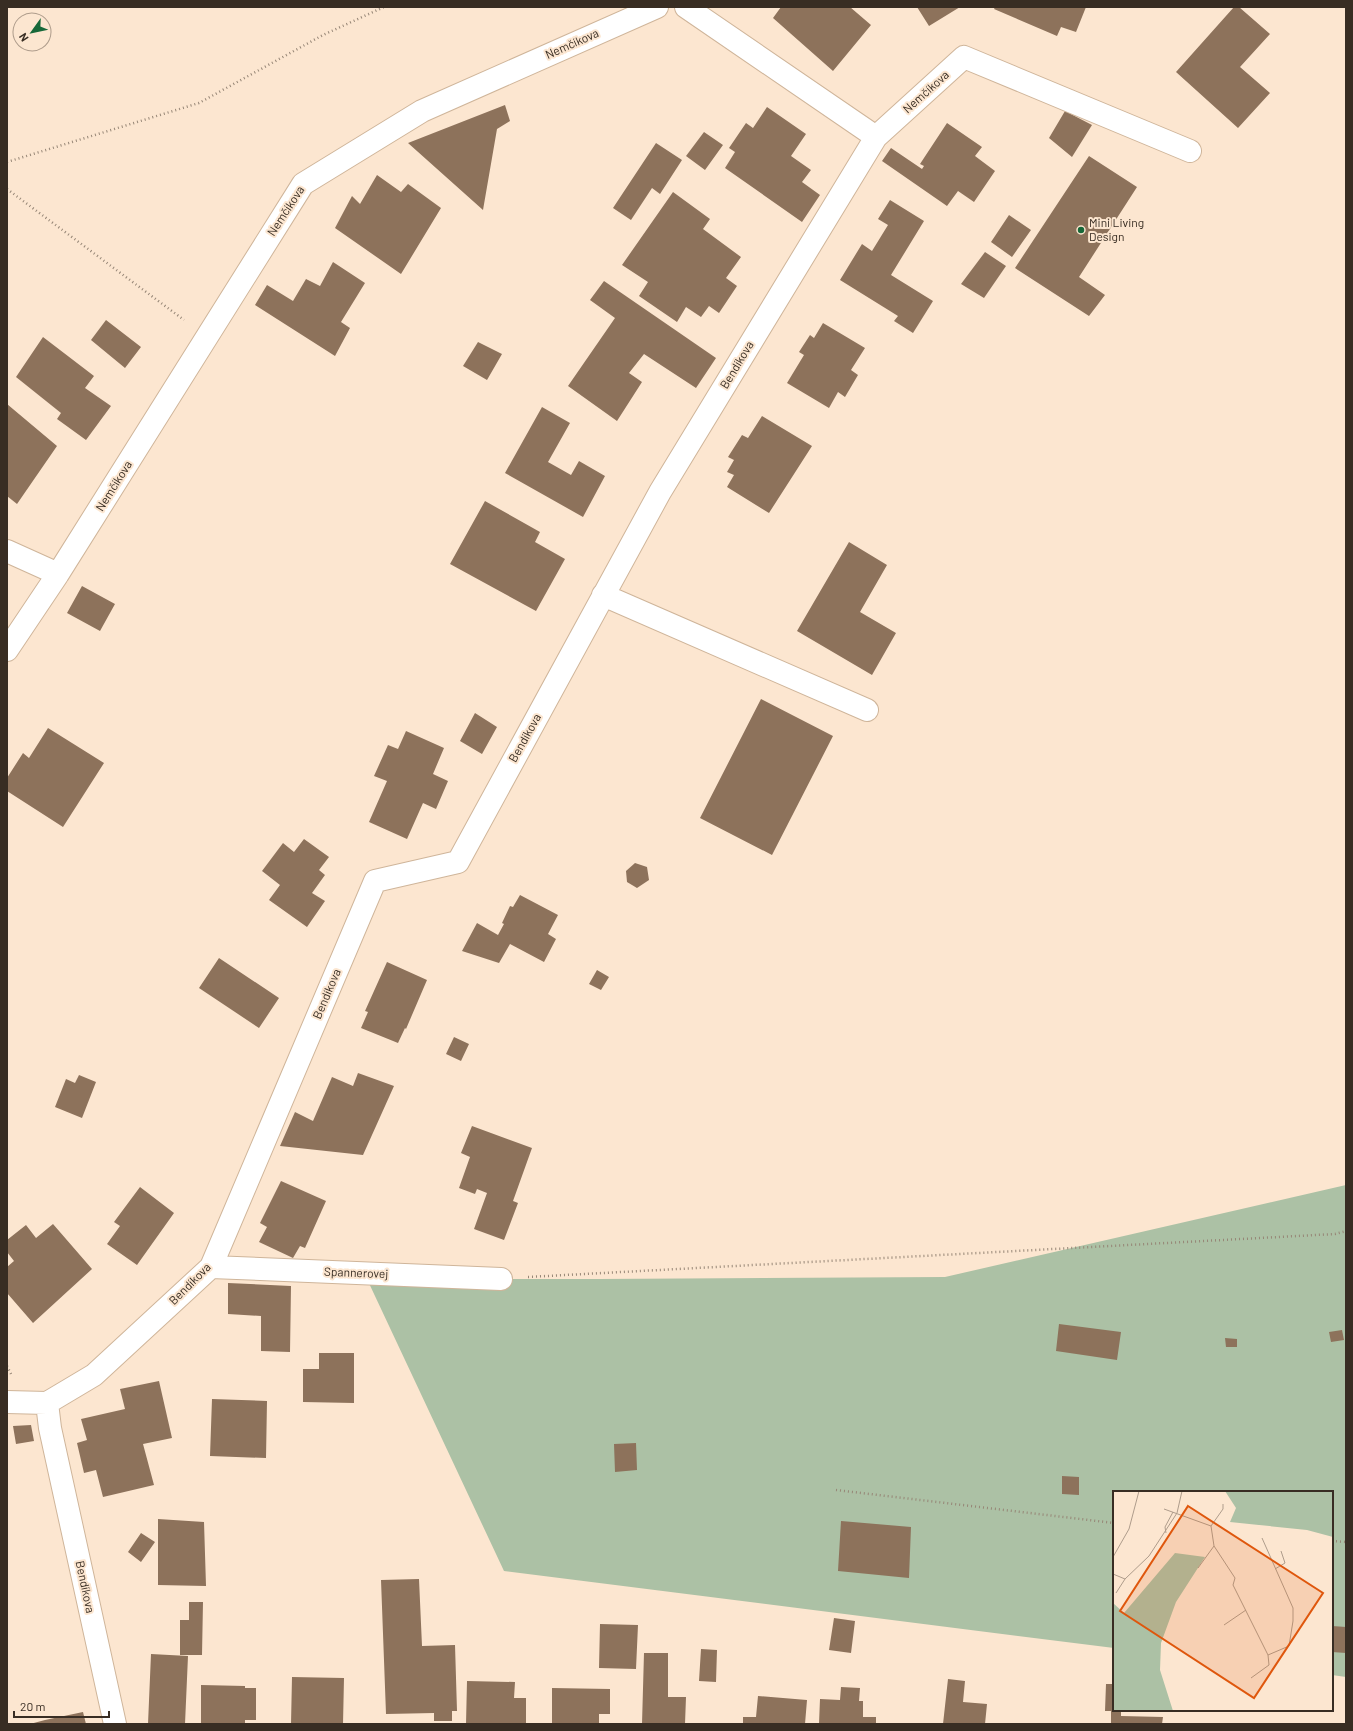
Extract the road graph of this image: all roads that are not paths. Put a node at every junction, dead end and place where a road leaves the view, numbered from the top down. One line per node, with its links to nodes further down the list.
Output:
1 (657, 7): 6 (street, Nemčíkova)
2 (686, 7): 3 (street)
3 (876, 137): 4 (street, Nemčíkova); 7 (street, Bendíkova)
4 (1190, 151)
5 (7, 551): 6 (street)
6 (58, 574): 8 (street, Nemčíkova)
7 (603, 595): 9 (street); 10 (street, Bendíkova)
8 (7, 650)
9 (867, 710)
10 (211, 1266): 11 (street, Spannerovej); 13 (street, Bendíkova)
11 (501, 1279)
12 (7, 1402): 13 (street)
13 (47, 1403): 14 (street, Bendíkova)
14 (115, 1724)

